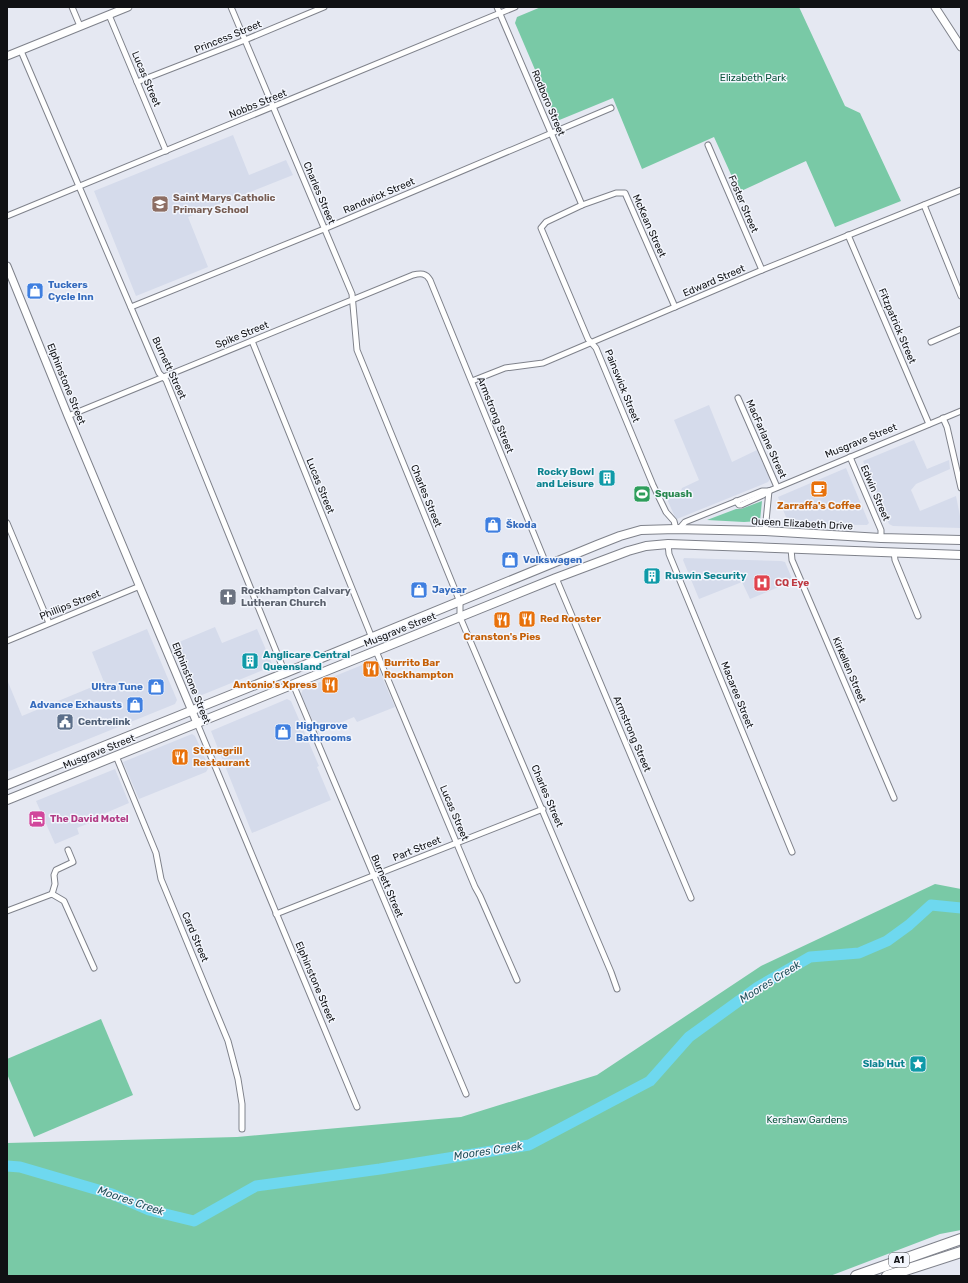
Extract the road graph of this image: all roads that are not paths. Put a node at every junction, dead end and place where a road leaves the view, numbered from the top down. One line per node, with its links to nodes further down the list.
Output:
1 (72, 7): 10 (street)
2 (128, 7): 9 (street)
3 (231, 7): 11 (street, Charles Street)
4 (324, 7): 11 (street, Princess Street)
5 (498, 7): 8 (street, Rodboro Street)
6 (515, 7): 8 (street, Nobbs Street)
7 (935, 7): 12 (street)
8 (500, 13): 16 (street, Nobbs Street); 18 (street, Rodboro Street)
9 (109, 15): 10 (street); 15 (street, Lucas Street)
10 (80, 26): 13 (street)
11 (245, 40): 15 (street, Princess Street); 16 (street, Charles Street)
12 (961, 47)
13 (21, 51): 14 (street); 21 (street, Burnett Street)
14 (7, 56)
15 (137, 82): 20 (street, Lucas Street)
16 (273, 107): 20 (street, Nobbs Street); 27 (street, Charles Street)
17 (610, 108): 18 (street, Randwick Street)
18 (551, 134): 24 (street, Rodboro Street); 27 (street, Randwick Street)
19 (708, 145): 30 (street, Foster Street)
20 (166, 151): 21 (street, Nobbs Street)
21 (80, 186): 25 (street, Nobbs Street); 34 (street, Burnett Street)
22 (961, 190): 23 (street, Edward Street)
23 (924, 204): 28 (street, Edward Street); 32 (street)
24 (582, 205): 26 (street, McKean Street); 35 (street, McKean Street)
25 (7, 216)
26 (540, 228): 39 (street, Painswick Street)
27 (324, 229): 33 (street, Charles Street); 34 (street, Randwick Street)
28 (848, 235): 30 (street, Edward Street); 46 (street, Fitzpatrick Street)
29 (7, 266): 44 (street, Elphinstone Street)
30 (762, 270): 35 (street, Edward Street)
31 (424, 273): 33 (street, Spike Street); 41 (street, Armstrong Street)
32 (961, 296)
33 (352, 300): 37 (street, Spike Street); 64 (street, Charles Street)
34 (131, 307): 40 (street, Burnett Street)
35 (675, 307): 39 (street, Edward Street)
36 (961, 329): 38 (street)
37 (252, 340): 40 (street, Spike Street); 68 (street, Lucas Street)
38 (931, 342)
39 (592, 343): 41 (street, Edward Street); 52 (street, Painswick Street)
40 (163, 376): 44 (street, Spike Street); 71 (street, Burnett Street)
41 (472, 381): 61 (street, Armstrong Street)
42 (738, 398): 48 (street, MacFarlane Street)
43 (961, 411): 45 (street, Musgrave Street)
44 (68, 416): 63 (street, Elphinstone Street)
45 (943, 418): 46 (street, Musgrave Street); 49 (street)
46 (929, 424): 47 (street, Musgrave Street)
47 (850, 457): 48 (street, Musgrave Street); 55 (street, Edwin Street)
48 (777, 487): 50 (street, Musgrave Street)
49 (961, 488)
50 (769, 491): 52 (street, Musgrave Street); 54 (street)
51 (7, 523): 67 (street)
52 (678, 529): 53 (main road, Queen Elizabeth Drive); 54 (main road, Queen Elizabeth Drive)
53 (642, 530): 61 (main road, Musgrave Street)
54 (765, 531): 55 (main road, Queen Elizabeth Drive)
55 (881, 538): 56 (main road, Queen Elizabeth Drive)
56 (961, 540)
57 (668, 544): 58 (main road); 62 (main road, Musgrave Street); 82 (street, Macaree Street)
58 (791, 549): 59 (main road); 77 (street, Kirkellen Street)
59 (894, 552): 60 (main road); 65 (street)
60 (961, 555)
61 (547, 566): 64 (main road, Musgrave Street)
62 (556, 578): 66 (main road, Musgrave Street); 85 (street, Armstrong Street)
63 (140, 586): 67 (street, Phillips Street); 73 (street, Elphinstone Street)
64 (460, 602): 66 (street, Charles Street); 68 (main road, Musgrave Street)
65 (918, 616)
66 (460, 617): 70 (main road, Musgrave Street); 79 (street, Charles Street)
67 (49, 623): 69 (street, Phillips Street)
68 (372, 638): 71 (main road, Musgrave Street)
69 (7, 641)
70 (376, 651): 72 (main road, Musgrave Street); 80 (street, Lucas Street)
71 (286, 673): 73 (main road, Musgrave Street)
72 (293, 684): 74 (main road, Musgrave Street); 83 (street, Burnett Street)
73 (191, 710): 74 (street, Elphinstone Street); 76 (main road, Musgrave Street)
74 (197, 723): 75 (main road, Musgrave Street); 87 (street, Elphinstone Street)
75 (116, 756): 78 (main road, Musgrave Street); 93 (street, Card Street)
76 (7, 785)
77 (894, 798)
78 (7, 800)
79 (543, 809): 80 (street, Part Street); 90 (street, Charles Street)
80 (457, 843): 83 (street, Part Street); 89 (street, Lucas Street)
81 (68, 850): 84 (street)
82 (792, 852)
83 (373, 876): 87 (street, Part Street); 91 (street, Burnett Street)
84 (52, 894): 86 (street); 88 (street)
85 (691, 898)
86 (7, 911)
87 (276, 914): 92 (street, Elphinstone Street)
88 (94, 968)
89 (517, 980)
90 (617, 989)
91 (466, 1094)
92 (357, 1107)
93 (242, 1129)
94 (961, 1239): 96 (highway, A1)
95 (961, 1252): 97 (highway, A1)
96 (856, 1276)
97 (887, 1276)

